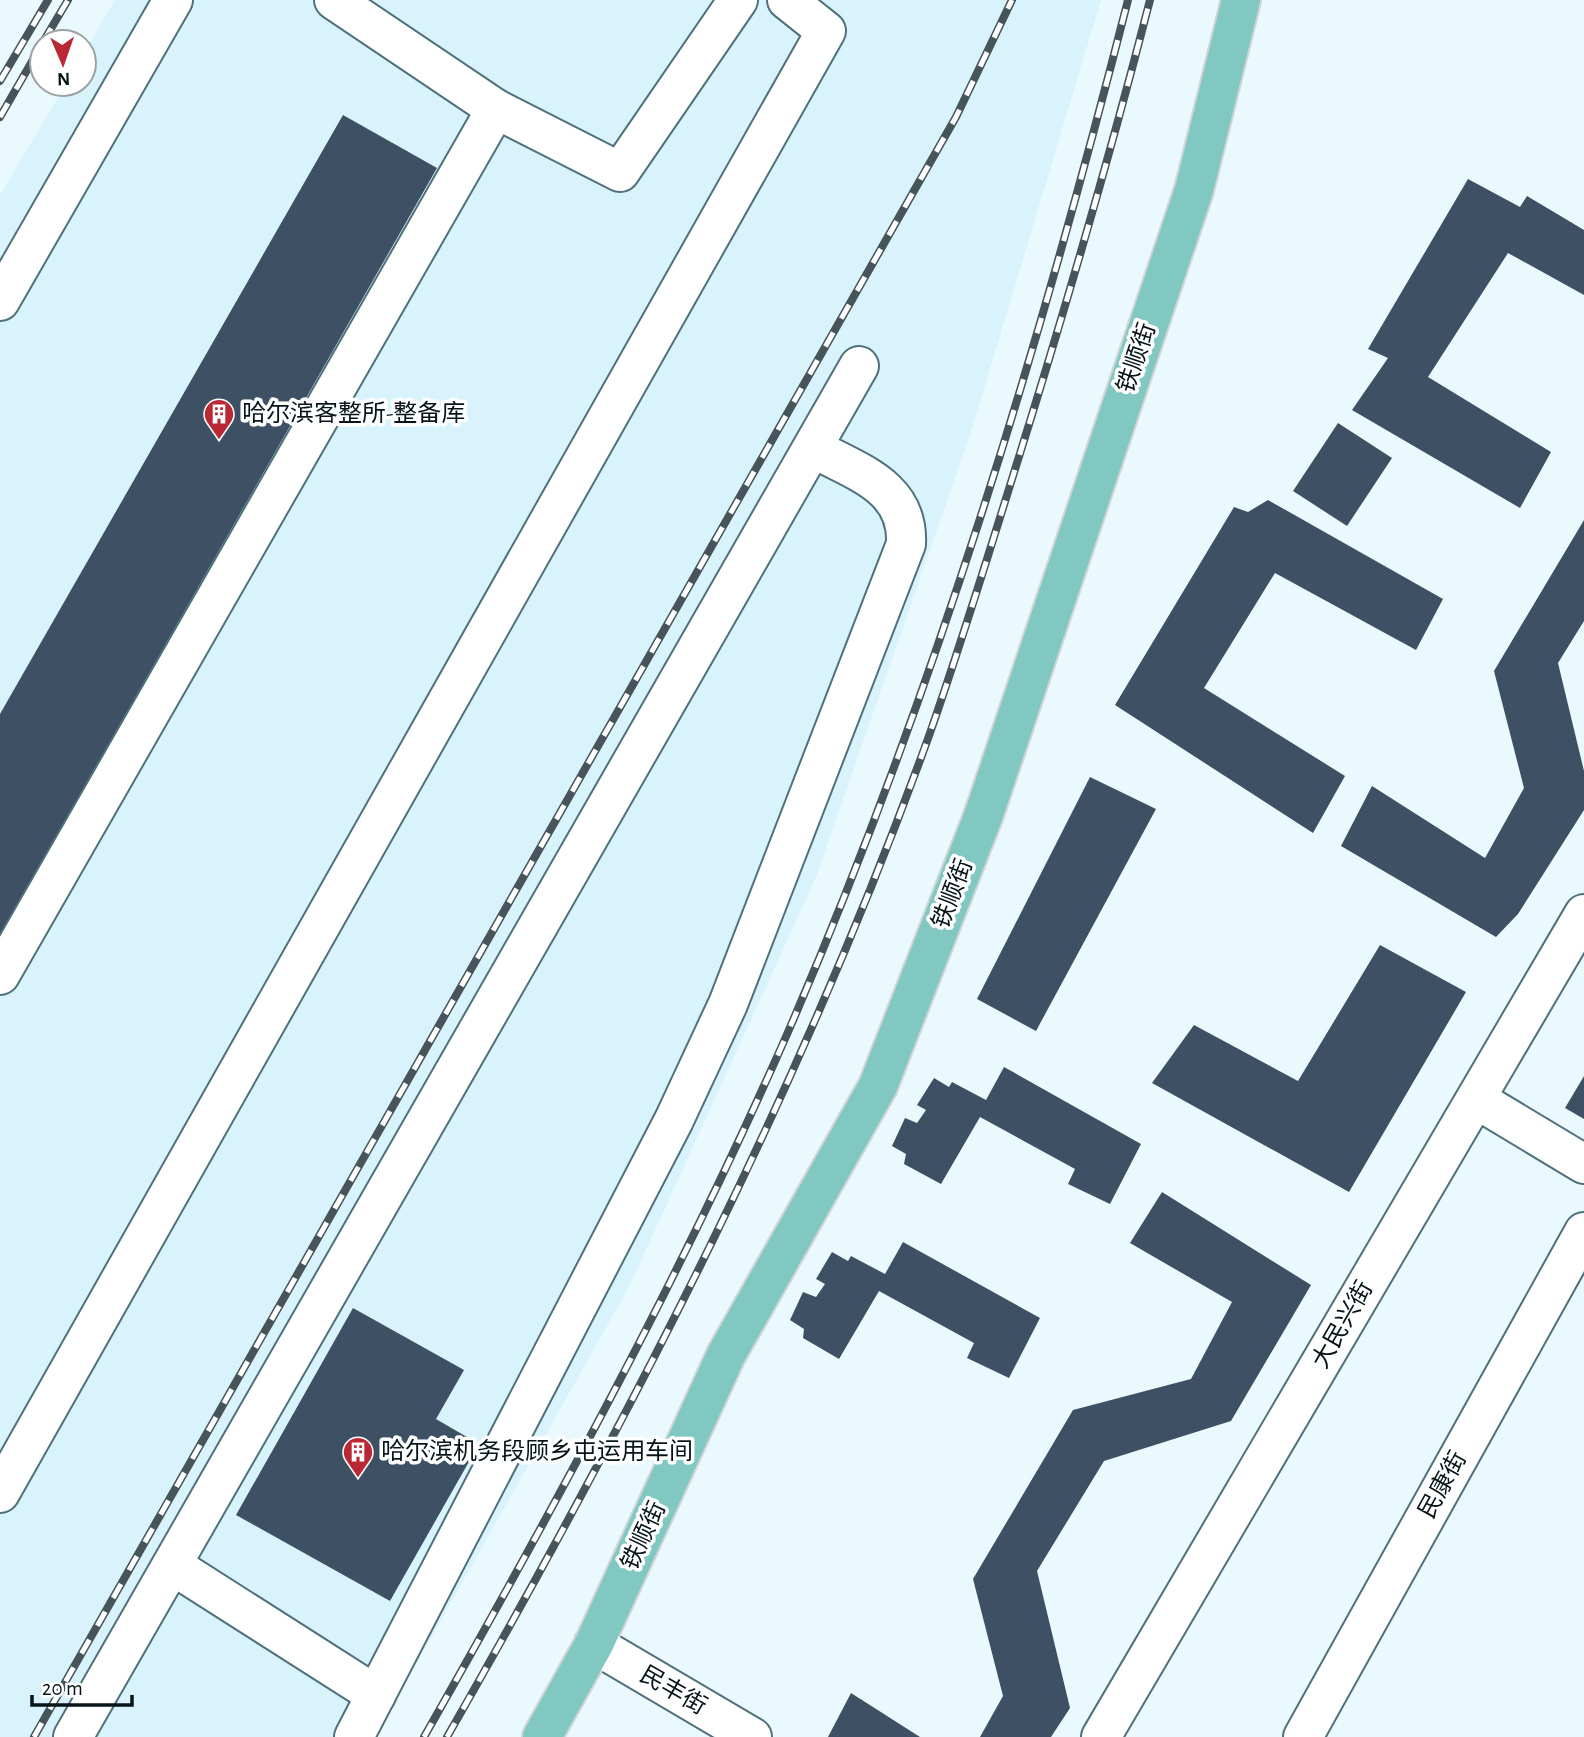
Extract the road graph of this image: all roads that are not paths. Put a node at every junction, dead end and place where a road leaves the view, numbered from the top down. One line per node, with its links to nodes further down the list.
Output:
1 (173, 0): 7 (street)
2 (334, 0): 6 (street)
3 (738, 0): 6 (street)
4 (787, 0): 15 (street)
5 (1241, 0): 17 (main road, 铁顺街)
6 (496, 109): 11 (street)
7 (0, 301)
8 (859, 366): 9 (street)
9 (813, 448): 16 (street); 18 (street)
10 (1584, 914): 12 (street, 大民兴街)
11 (0, 975)
12 (1476, 1099): 13 (street); 23 (street, 大民兴街)
13 (1584, 1164)
14 (1584, 1233): 24 (street, 民康街)
15 (0, 1493)
16 (172, 1565): 18 (street); 19 (street)
17 (594, 1644): 21 (main road, 铁顺街); 22 (street, 民丰街)
18 (376, 1695): 20 (street)
19 (73, 1737)
20 (354, 1737)
21 (542, 1737)
22 (752, 1737)
23 (1101, 1737)
24 (1303, 1737)

